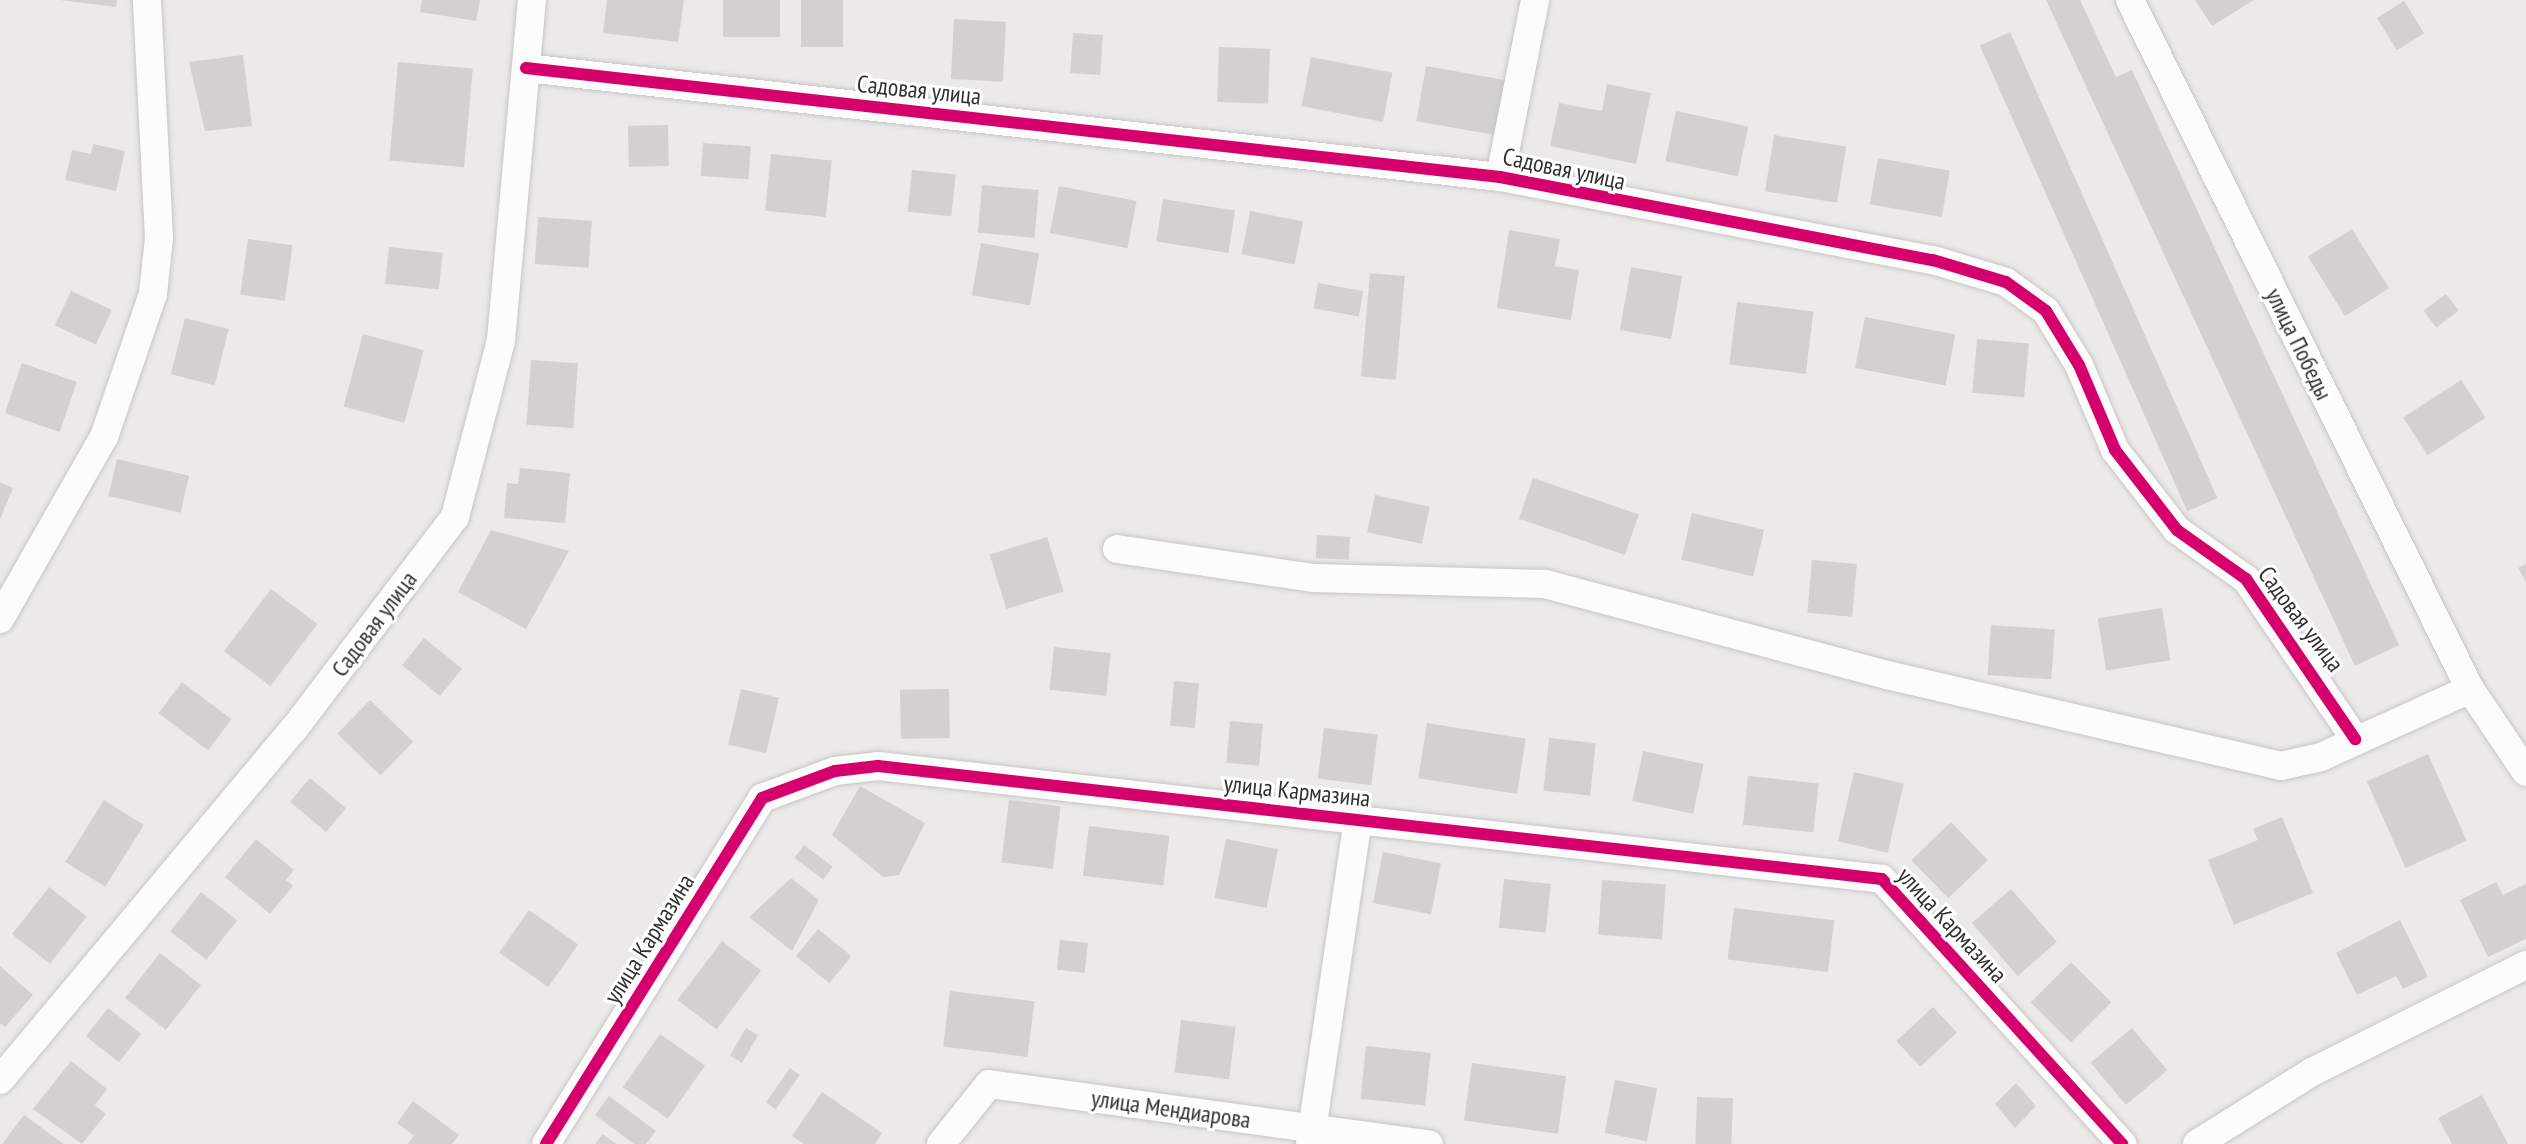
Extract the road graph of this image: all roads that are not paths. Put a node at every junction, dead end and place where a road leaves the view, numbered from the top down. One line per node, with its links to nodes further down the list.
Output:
1 (147, 0): 8 (street)
2 (532, 0): 5 (street, Садовая улица)
3 (1535, 0): 6 (street)
4 (2130, 0): 9 (street, улица Победы)
5 (526, 68): 6 (street, Садовая улица); 14 (street, Садовая улица)
6 (1500, 177): 10 (street, Садовая улица)
7 (1117, 549): 10 (street)
8 (0, 619)
9 (2470, 689): 10 (street); 11 (street, улица Победы)
10 (2355, 739)
11 (2526, 772)
12 (1358, 820): 15 (street); 16 (street, улица Кармазина); 19 (street, улица Кармазина)
13 (2526, 965): 20 (street)
14 (0, 1080)
15 (1311, 1136): 17 (street, улица Мендиарова); 18 (street, улица Мендиарова)
16 (546, 1144)
17 (941, 1144)
18 (1429, 1144)
19 (2122, 1144)
20 (2197, 1144)

